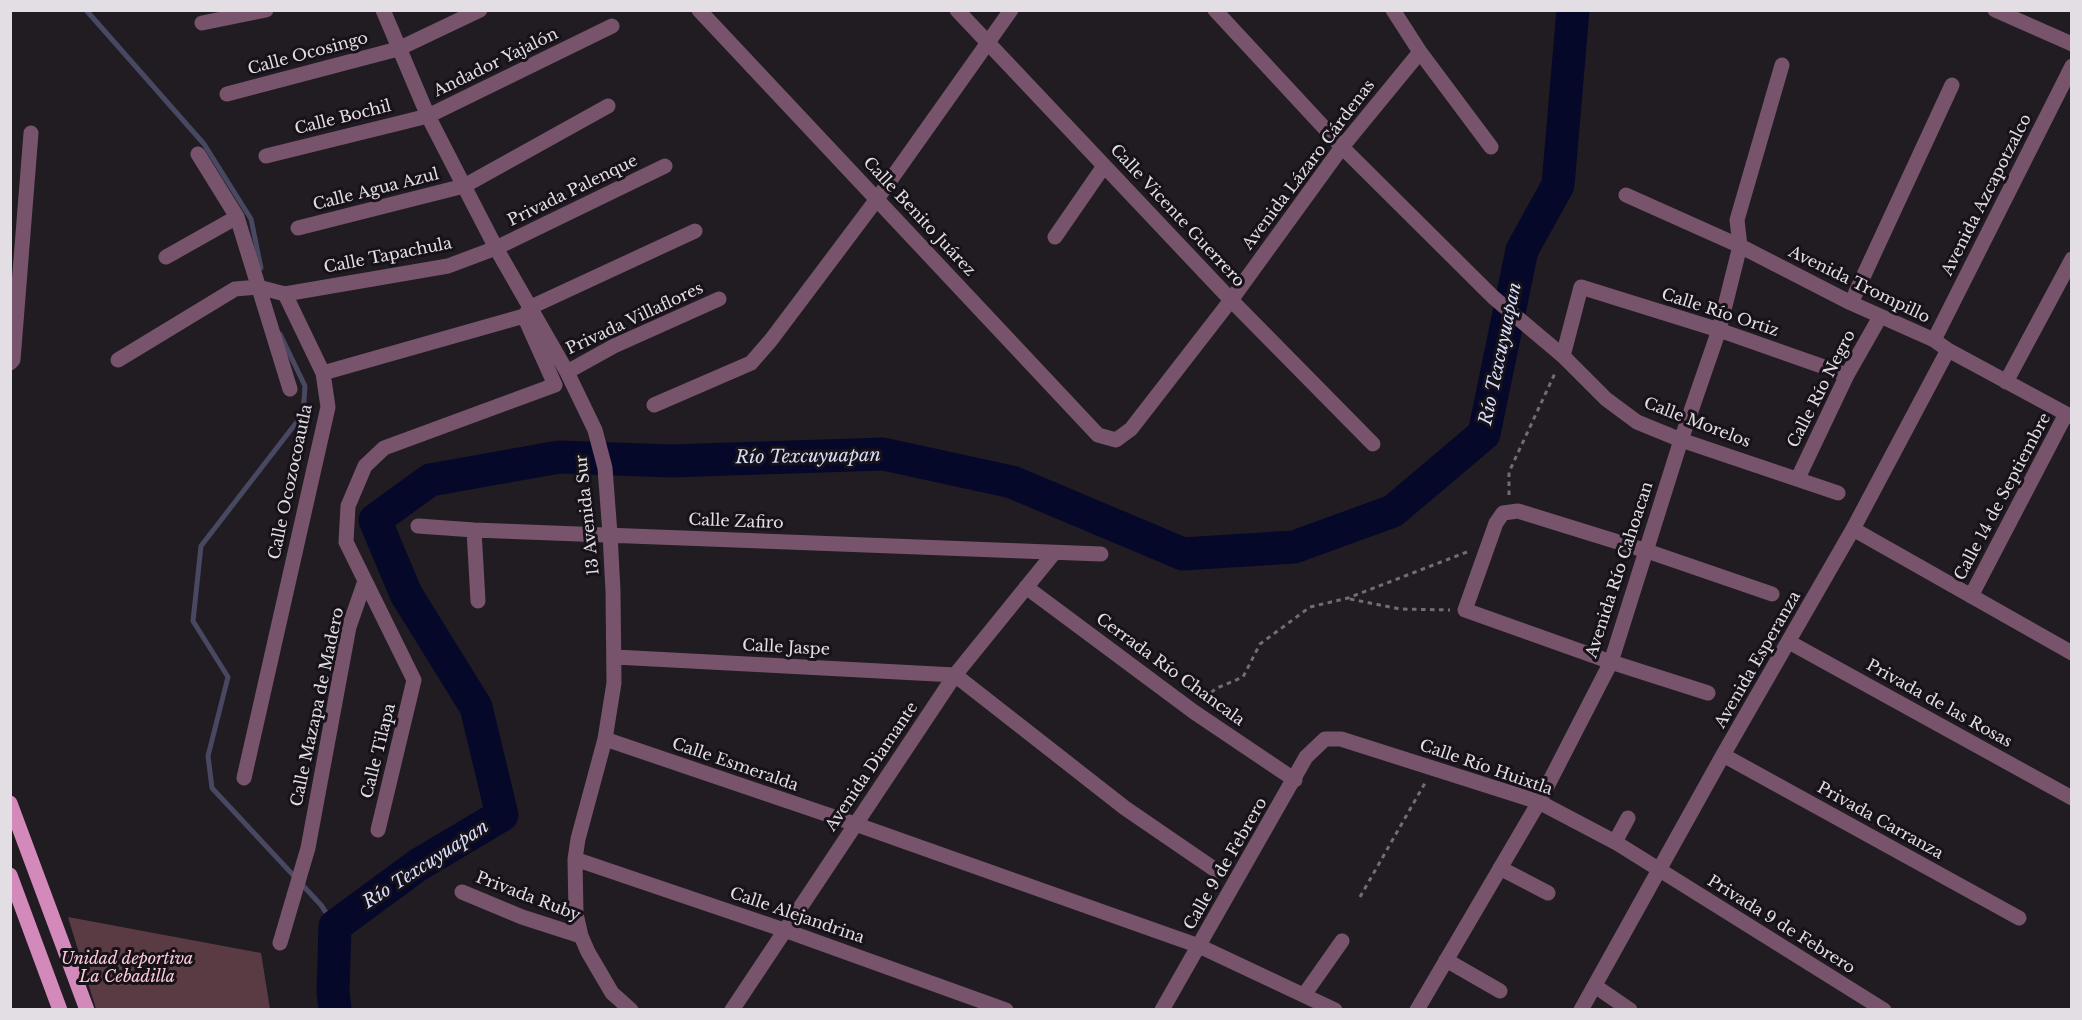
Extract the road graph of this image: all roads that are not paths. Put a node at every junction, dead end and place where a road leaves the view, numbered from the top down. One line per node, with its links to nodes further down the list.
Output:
1 (266, 10): 10 (street)
2 (383, 10): 14 (street, 13 Avenida Sur)
3 (480, 10): 14 (street, Calle Ocosingo)
4 (699, 10): 31 (street, Calle Benito Juárez)
5 (957, 10): 12 (street, Calle Vicente Guerrero)
6 (1011, 10): 12 (street)
7 (1215, 10): 23 (street, Calle Morelos)
8 (1393, 10): 15 (street)
9 (1995, 10): 13 (street)
10 (202, 23)
11 (612, 26): 21 (street, Andador Yajalón)
12 (988, 43): 28 (street, Calle Vicente Guerrero); 31 (street)
13 (2072, 44)
14 (398, 49): 19 (street, Calle Ocosingo); 21 (street, 13 Avenida Sur)
15 (1420, 52): 23 (street, Avenida Lázaro Cárdenas); 24 (street)
16 (1782, 65): 36 (street, Avenida Río Cahoacan)
17 (2072, 66): 48 (street, Avenida Azcapotzalco)
18 (1952, 85): 44 (street)
19 (227, 94)
20 (608, 106): 29 (street, Calle Agua Azul)
21 (428, 116): 26 (street, Calle Bochil); 29 (street, 13 Avenida Sur)
22 (31, 133): 52 (street)
23 (1342, 147): 43 (street, Avenida Lázaro Cárdenas); 50 (street, Calle Morelos)
24 (1491, 147)
25 (198, 154): 32 (street)
26 (266, 156)
27 (665, 166): 37 (street, Privada Palenque)
28 (1104, 166): 35 (street); 43 (street, Calle Vicente Guerrero)
29 (464, 186): 33 (street, Calle Agua Azul); 37 (street, 13 Avenida Sur)
30 (1626, 195): 36 (street, Avenida Trompillo)
31 (877, 199): 58 (street); 61 (street, Calle Benito Juárez)
32 (237, 217): 38 (street); 40 (street)
33 (298, 228)
34 (695, 231): 45 (street)
35 (1055, 237)
36 (1740, 246): 44 (street, Avenida Trompillo); 47 (street, Avenida Río Cahoacan)
37 (496, 248): 41 (street, Calle Tapachula); 45 (street, 13 Avenida Sur)
38 (166, 257)
39 (2072, 259): 56 (street)
40 (258, 286): 41 (street); 51 (street); 57 (street)
41 (285, 294): 54 (street, Calle Ocozocoautla)
42 (719, 299): 53 (street, Privada Villaflores)
43 (1231, 300): 61 (street, Avenida Lázaro Cárdenas); 62 (street, Calle Vicente Guerrero)
44 (1851, 303): 46 (street, Avenida Trompillo)
45 (527, 311): 53 (street, 13 Avenida Sur); 54 (street); 72 (street)
46 (1880, 317): 48 (street, Avenida Trompillo); 55 (street, Calle Río Negro)
47 (1719, 330): 50 (street, Calle Río Ortiz); 55 (street, Calle Río Ortiz); 60 (street, Avenida Río Cahoacan)
48 (1934, 340): 49 (street, Avenida Trompillo)
49 (1948, 350): 56 (street, Avenida Trompillo); 66 (street, Avenida Esperanza)
50 (1563, 356): 60 (street, Calle Morelos)
51 (118, 360)
52 (10, 363)
53 (567, 372): 68 (street, 13 Avenida Sur)
54 (322, 373): 86 (street, Calle Ocozocoautla)
55 (1847, 375): 63 (street, Calle Río Negro)
56 (2006, 381): 59 (street, Avenida Trompillo)
57 (290, 389)
58 (654, 405)
59 (2069, 415): 75 (street, Calle 14 de Septiembre)
60 (1681, 440): 63 (street, Calle Morelos); 69 (street, Avenida Río Cahoacan)
61 (1116, 441)
62 (1373, 444)
63 (1798, 478): 64 (street, Calle Morelos)
64 (1838, 493)
65 (417, 526): 67 (street, Calle Zafiro)
66 (1853, 529): 75 (street); 77 (street, Avenida Esperanza)
67 (474, 530): 68 (street, Calle Zafiro); 76 (street)
68 (610, 534): 70 (street, Calle Zafiro); 79 (street, 13 Avenida Sur)
69 (1647, 551): 74 (street); 80 (street, Avenida Río Cahoacan); 80 (street)
70 (1054, 553): 71 (street, Calle Zafiro); 73 (street, Avenida Diamante)
71 (1101, 554)
72 (365, 581): 93 (street, Calle Tilapa); 106 (street, Calle Mazapa de Madero)
73 (1026, 587): 81 (street, Avenida Diamante); 87 (street, Cerrada Río Chancala)
74 (1772, 594)
75 (1971, 596): 78 (street)
76 (478, 601)
77 (1789, 642): 85 (street, Avenida Esperanza); 88 (street, Privada de las Rosas)
78 (2072, 653)
79 (615, 657): 81 (street, Calle Jaspe); 83 (street, 13 Avenida Sur)
80 (1611, 662): 82 (street); 89 (street, Avenida Río Cahoacan)
81 (955, 675): 92 (street, Avenida Diamante); 97 (street)
82 (1708, 693)
83 (605, 739): 92 (street, Calle Esmeralda); 95 (street, 13 Avenida Sur)
84 (1325, 739): 87 (street, Calle 9 de Febrero); 89 (street, Calle Río Huixtla)
85 (1724, 755): 98 (street, Avenida Esperanza); 102 (street, Privada Carranza)
86 (244, 778)
87 (1295, 780): 107 (street, Calle 9 de Febrero)
88 (2072, 798)
89 (1539, 802): 94 (street, Calle Río Huixtla); 96 (street, Avenida Río Cahoacan)
90 (10, 803): 113 (main road)
91 (1628, 818): 94 (street)
92 (855, 824): 103 (street, Avenida Diamante); 107 (street, Calle Esmeralda)
93 (378, 830)
94 (1615, 842): 98 (street, Calle Río Huixtla)
95 (575, 859): 103 (street, Calle Alejandrina); 104 (street, 13 Avenida Sur)
96 (1500, 868): 101 (street); 108 (street, Avenida Río Cahoacan)
97 (1217, 871)
98 (1659, 871): 109 (street, Avenida Esperanza); 122 (street, Privada 9 de Febrero)
99 (10, 875): 112 (main road)
100 (462, 892): 104 (street, Privada Ruby)
101 (1548, 893)
102 (2019, 918)
103 (784, 930): 115 (street, Avenida Diamante); 116 (street, Calle Alejandrina)
104 (581, 936): 114 (street, 13 Avenida Sur)
105 (1342, 941): 111 (street)
106 (280, 943)
107 (1199, 946): 111 (street, Calle Esmeralda); 117 (street, Calle 9 de Febrero)
108 (1446, 960): 110 (street); 119 (street, Avenida Río Cahoacan)
109 (1595, 986): 120 (street, Avenida Esperanza); 121 (street)
110 (1500, 991)
111 (1304, 995): 118 (street, Calle Esmeralda)
112 (60, 1010)
113 (87, 1010)
114 (631, 1010)
115 (732, 1010)
116 (1006, 1010)
117 (1162, 1010)
118 (1335, 1010)
119 (1417, 1010)
120 (1581, 1010)
121 (1630, 1010)
122 (1884, 1010)

